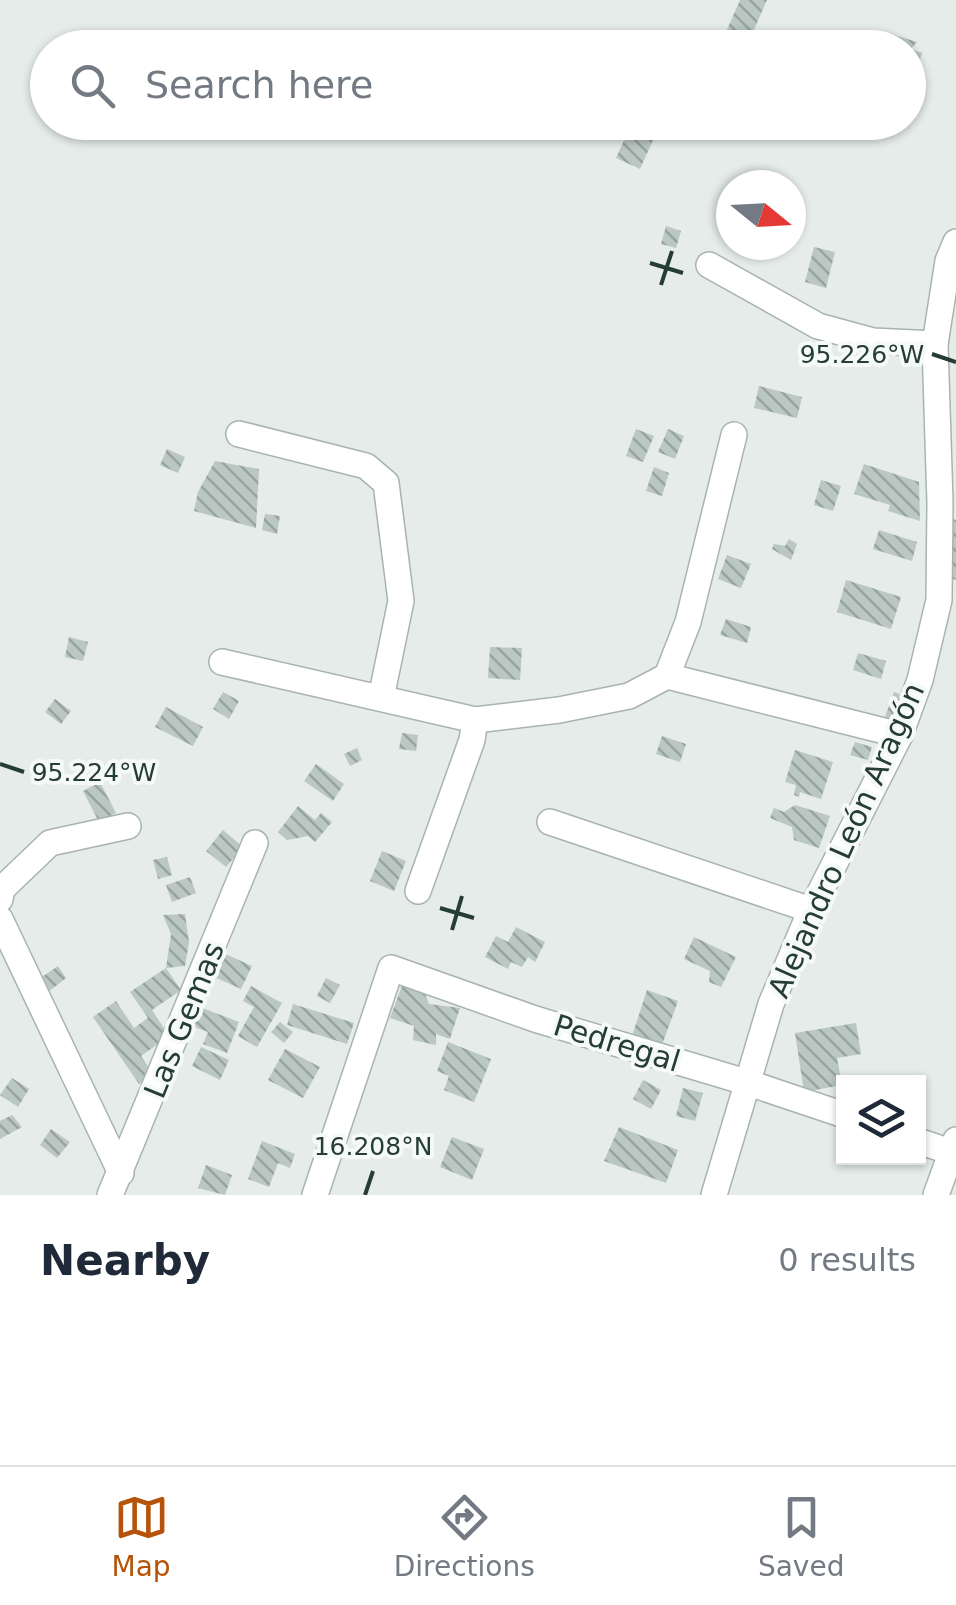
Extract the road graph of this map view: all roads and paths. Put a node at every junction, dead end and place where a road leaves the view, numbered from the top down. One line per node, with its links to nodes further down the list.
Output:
1 (956, 242): 3 (street, Alejandro León Aragón)
2 (709, 265): 3 (street)
3 (934, 344): 6 (street, Alejandro León Aragón)
4 (240, 434): 9 (street)
5 (734, 435): 8 (street)
6 (948, 506): 11 (street, Alejandro León Aragón)
7 (222, 662): 9 (street)
8 (667, 676): 10 (street); 11 (street)
9 (380, 698): 10 (street)
10 (475, 720): 15 (street)
11 (900, 735): 17 (street, Alejandro León Aragón)
12 (550, 822): 17 (street)
13 (128, 826): 16 (street)
14 (255, 844): 23 (street, Las Gemas)
15 (418, 890)
16 (0, 898)
17 (812, 910): 19 (street, Alejandro León Aragón)
18 (0, 919): 23 (street)
19 (749, 1083): 20 (street, Pedregal); 24 (street, Pedregal); 25 (street, Alejandro León Aragón)
20 (836, 1112)
21 (926, 1142): 22 (street)
22 (954, 1146): 26 (street)
23 (116, 1184)
24 (315, 1195)
25 (714, 1195)
26 (936, 1195)

